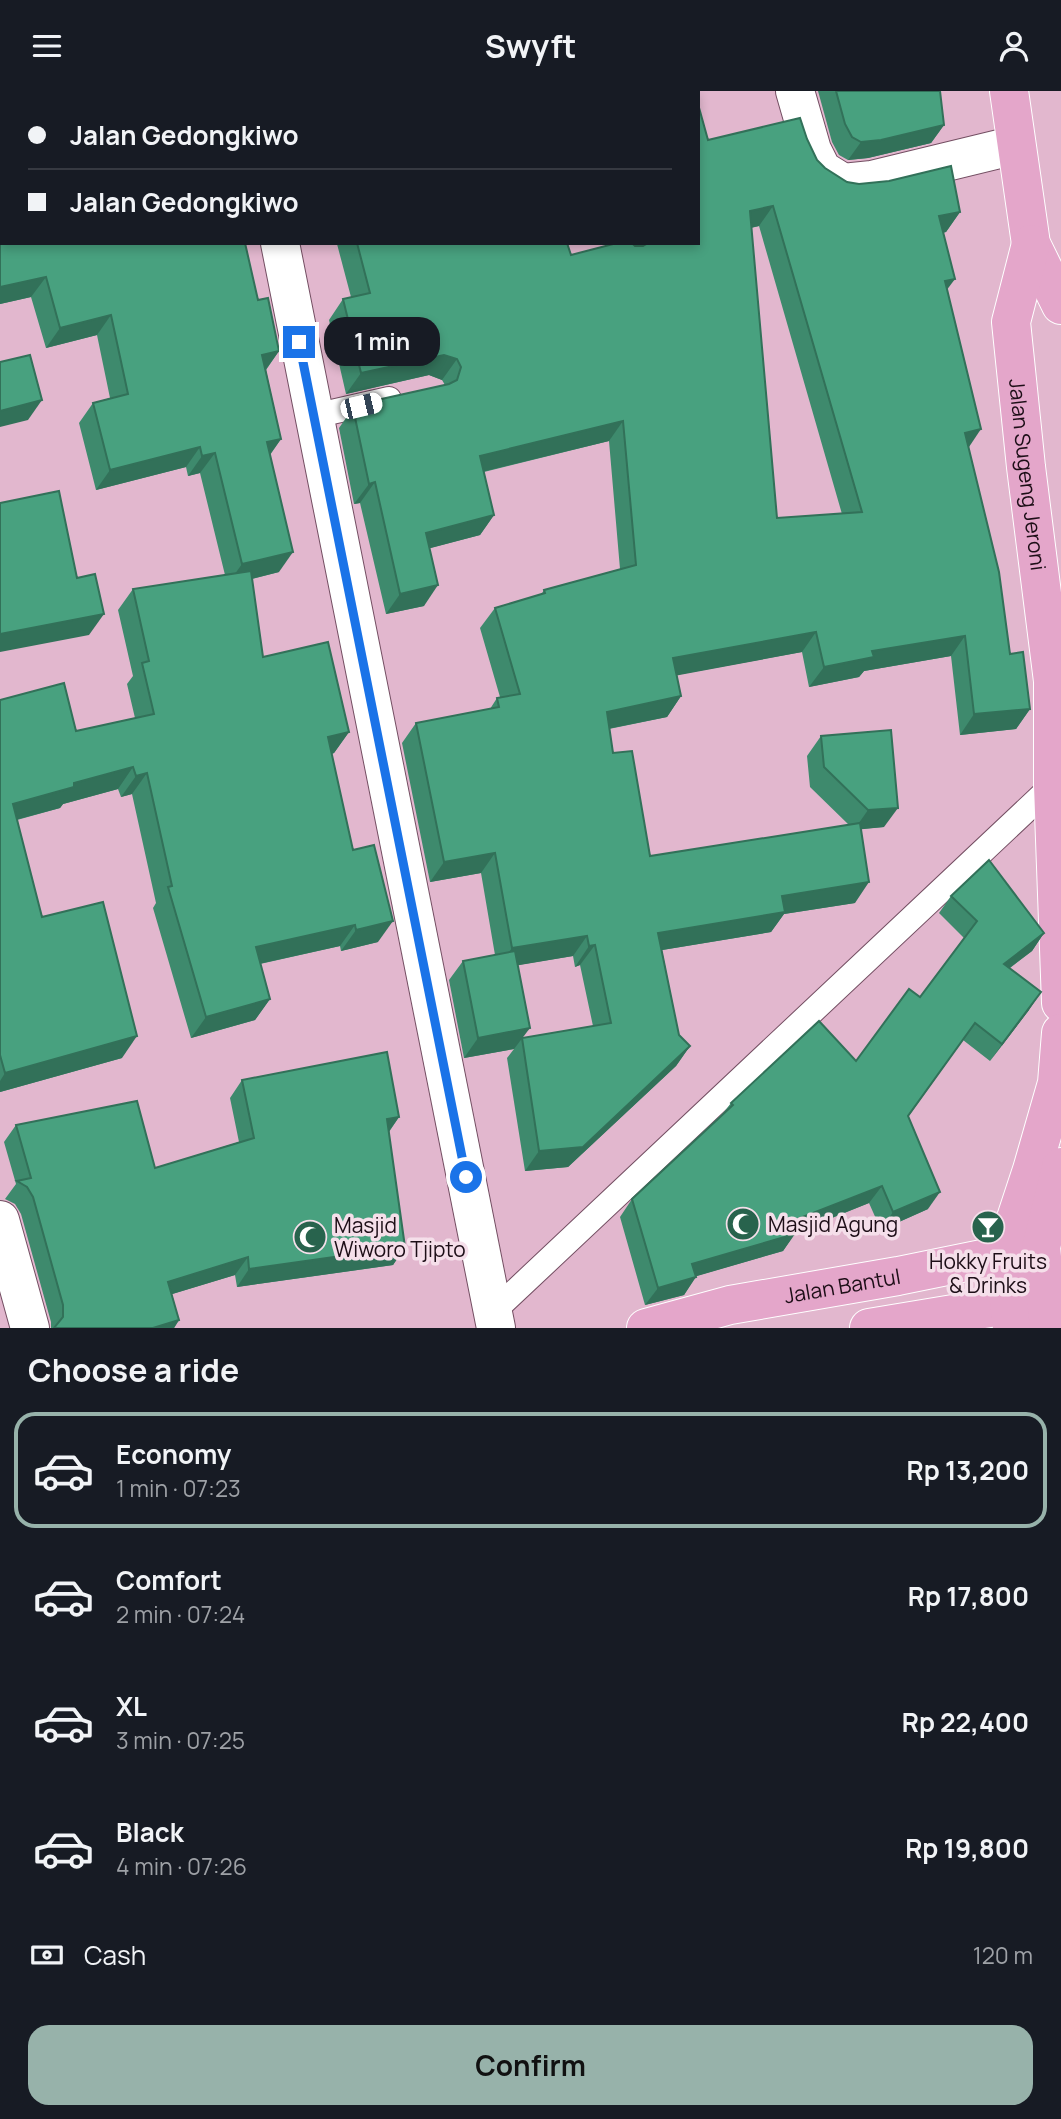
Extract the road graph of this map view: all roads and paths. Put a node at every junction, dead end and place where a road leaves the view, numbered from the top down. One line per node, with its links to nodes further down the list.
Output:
1 (795, 91): 3 (street)
2 (1010, 91): 3 (main road, Jalan Sugeng Jeroni)
3 (1016, 145): 4 (main road, Jalan Sugeng Jeroni)
4 (1031, 244): 6 (main road, Jalan Sugeng Jeroni); 9 (main road, Jalan Sugeng Jeroni)
5 (280, 245): 8 (street)
6 (1061, 305)
7 (405, 396): 8 (lane)
8 (314, 416): 17 (street)
9 (1054, 785): 10 (main road, Jalan Sugeng Jeroni); 17 (lane)
10 (1061, 1003)
11 (1061, 1033): 15 (main road)
12 (1061, 1167): 14 (main road)
13 (0, 1220): 18 (street)
14 (1041, 1247): 15 (main road, Jalan Bantul); 16 (main road)
15 (1004, 1255): 16 (main road); 19 (main road, Jalan Bantul)
16 (1029, 1315): 20 (main road)
17 (495, 1320)
18 (30, 1328)
19 (646, 1328)
20 (869, 1328)

